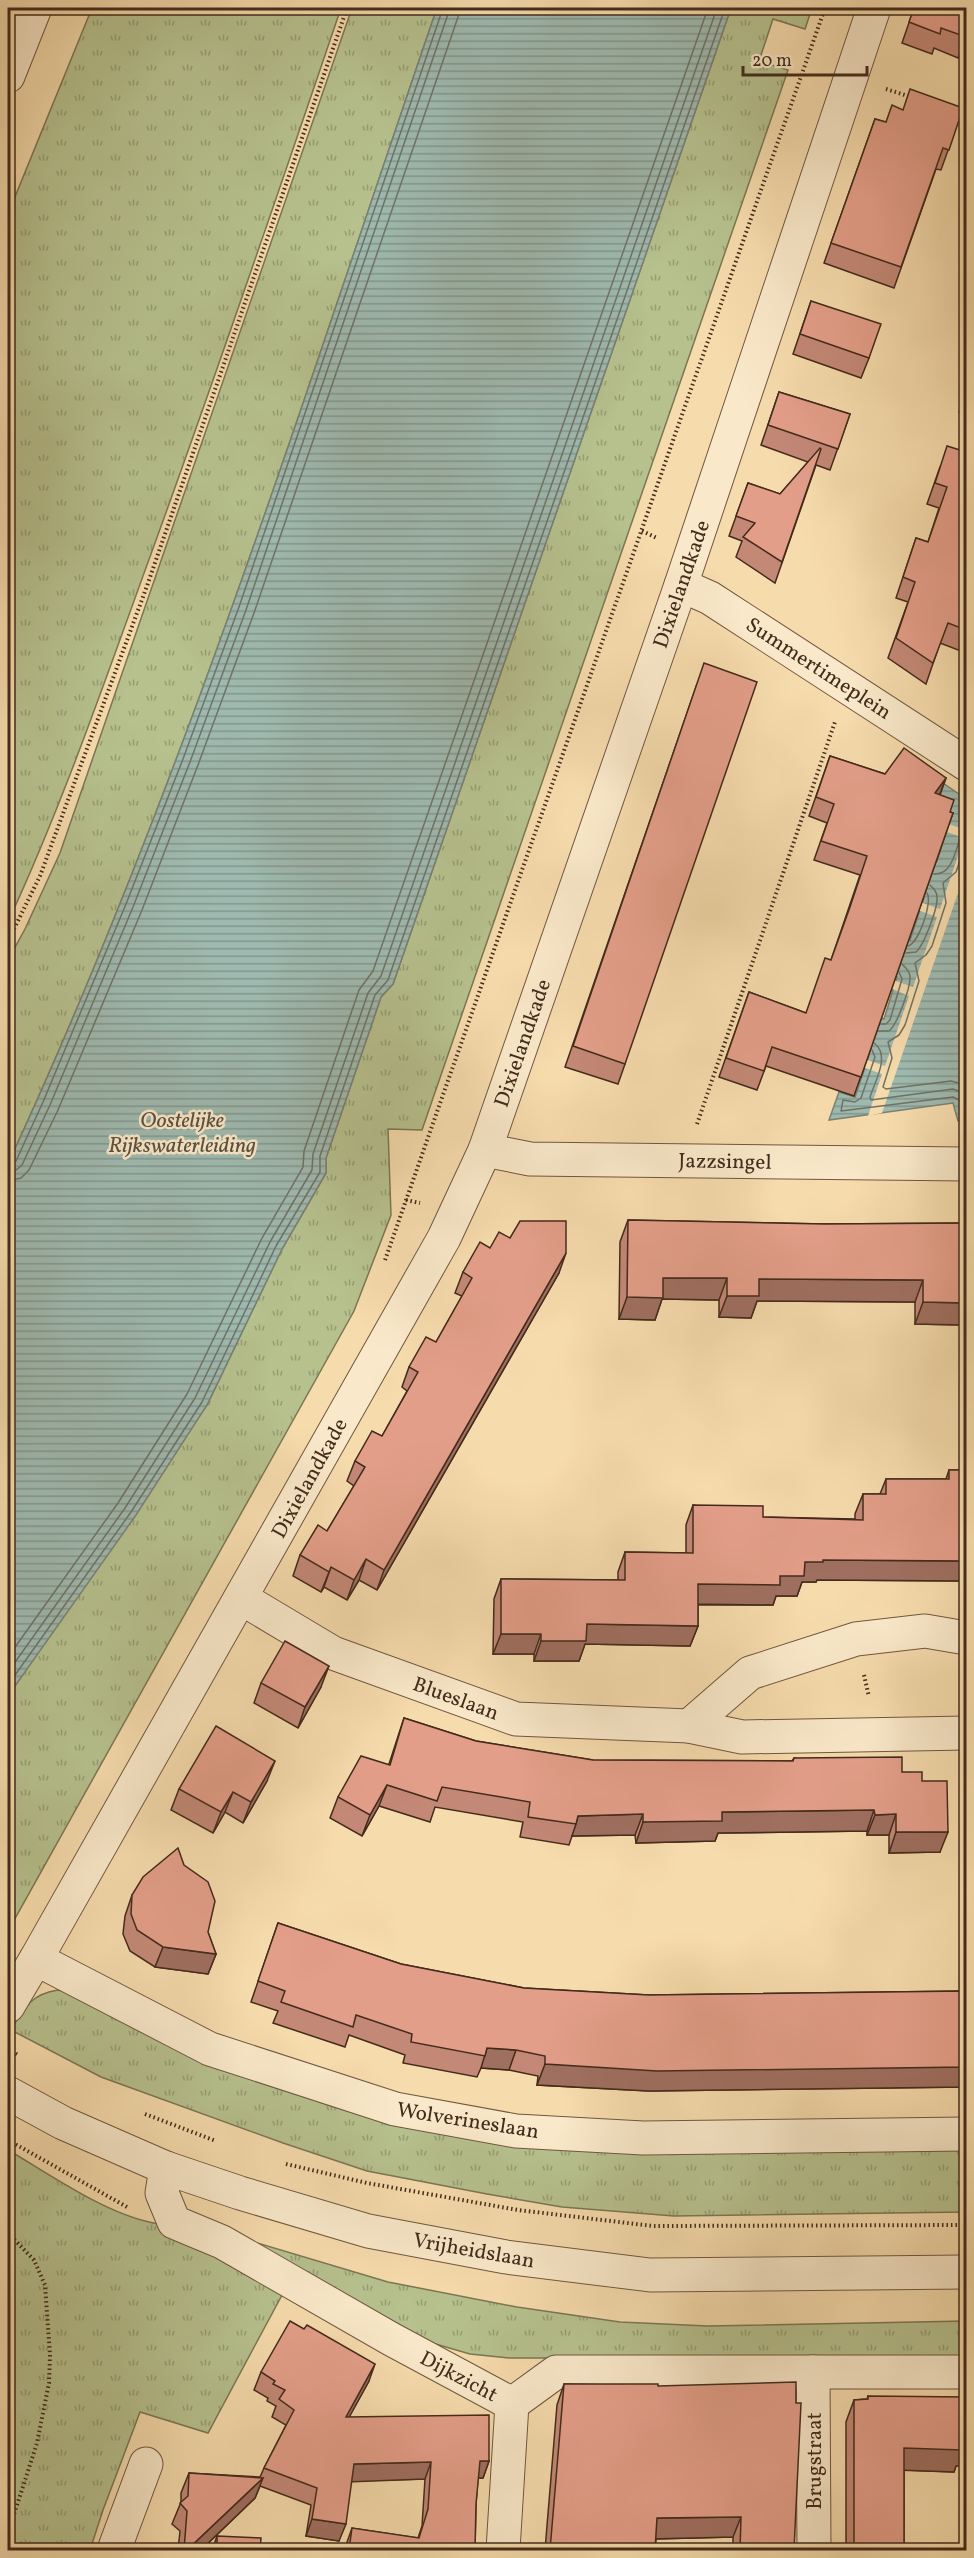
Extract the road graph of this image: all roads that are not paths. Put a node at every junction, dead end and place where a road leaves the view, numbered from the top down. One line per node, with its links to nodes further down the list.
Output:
1 (36, 8): 3 (street)
2 (874, 8): 4 (street, Dixielandkade)
3 (8, 76)
4 (681, 585): 5 (street, Summertimeplein); 6 (street, Dixielandkade)
5 (962, 752)
6 (485, 1150): 7 (street, Jazzsingel); 8 (street, Dixielandkade)
7 (966, 1164)
8 (241, 1598): 10 (street, Blueslaan); 12 (street, Dixielandkade)
9 (966, 1638): 10 (street)
10 (689, 1726): 11 (street, Blueslaan)
11 (966, 1733)
12 (36, 1959): 13 (street, Dixielandkade); 15 (street, Wolverineslaan)
13 (8, 2006)
14 (8, 2094): 16 (street, Vrijheidslaan)
15 (966, 2134)
16 (166, 2168): 17 (street, Vrijheidslaan); 20 (street, Dijkzicht)
17 (966, 2272)
18 (813, 2372): 19 (street, Dijkzicht); 20 (street, Dijkzicht); 24 (street, Brugstraat)
19 (966, 2372)
20 (512, 2404): 23 (street)
21 (146, 2464): 22 (street)
22 (114, 2550)
23 (503, 2550)
24 (814, 2550)

